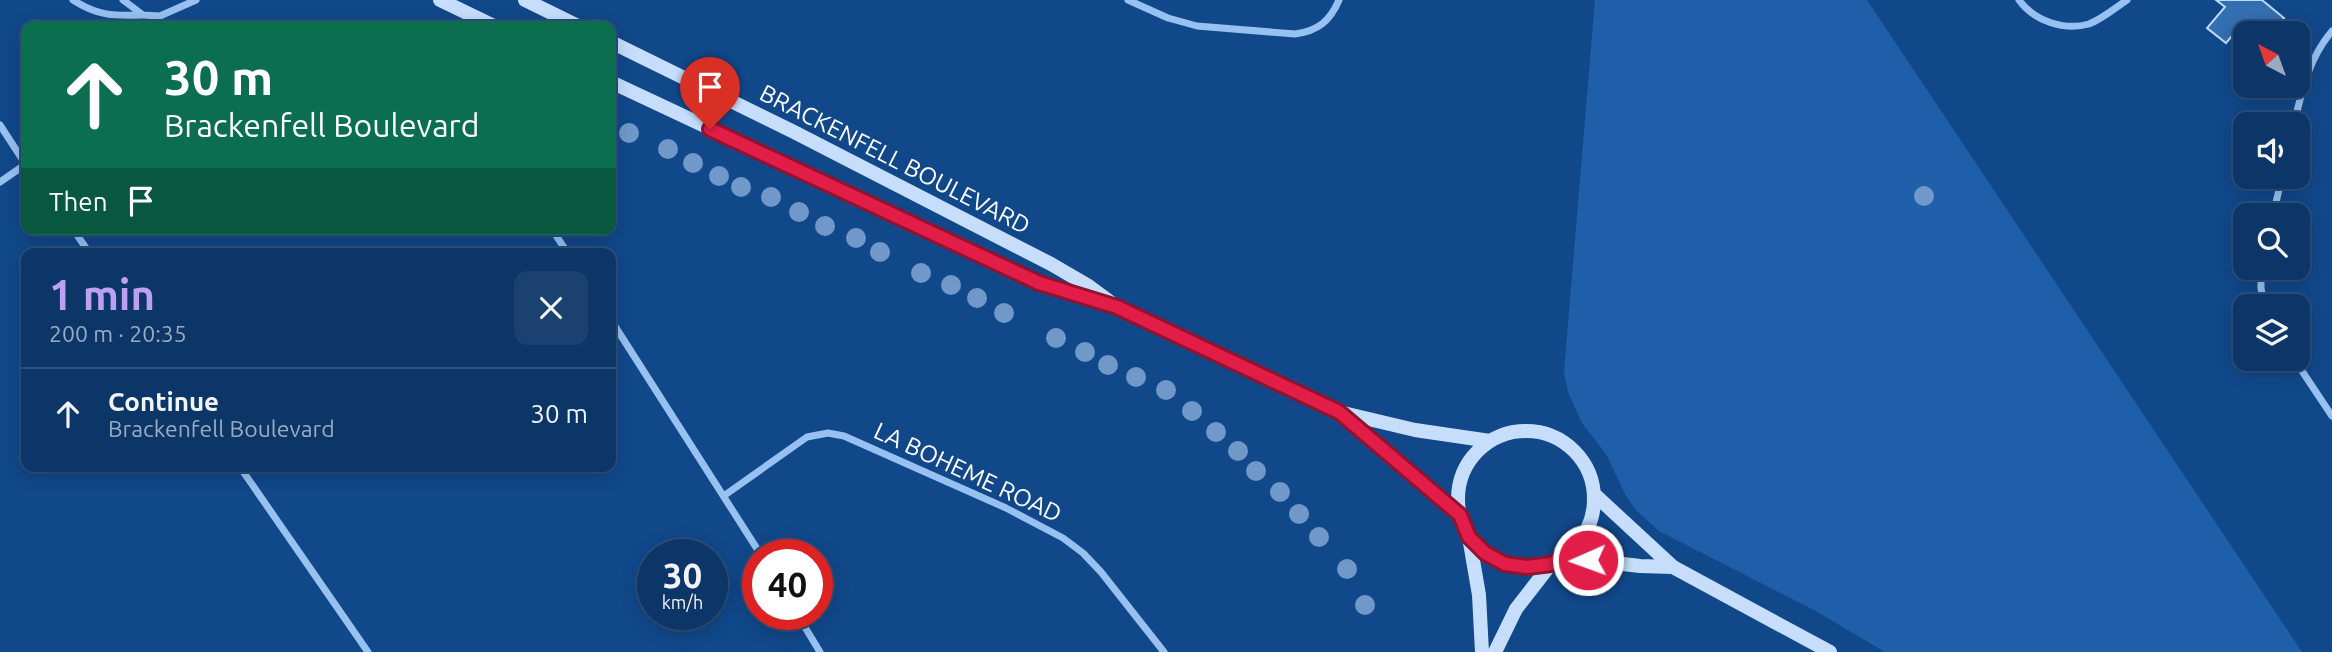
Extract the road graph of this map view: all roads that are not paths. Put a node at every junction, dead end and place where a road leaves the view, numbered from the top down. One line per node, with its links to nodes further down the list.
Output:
1 (73, 0): 10 (street)
2 (123, 0): 10 (street)
3 (196, 0): 10 (street)
4 (440, 0): 11 (street)
5 (525, 0): 12 (street)
6 (1128, 0): 7 (street)
7 (1339, 0)
8 (2019, 0): 9 (street)
9 (2127, 0)
10 (143, 15)
11 (484, 21)
12 (568, 21)
13 (2332, 31): 16 (street)
14 (616, 44): 21 (street, BRACKENFELL BOULEVARD)
15 (616, 84): 21 (street, BRACKENFELL BOULEVARD)
16 (2297, 112)
17 (0, 125): 18 (street)
18 (21, 156)
19 (21, 167): 20 (street)
20 (0, 182)
21 (1117, 307): 24 (street, BRACKENFELL BOULEVARD)
22 (616, 328): 29 (street)
23 (2302, 371): 25 (street)
24 (1339, 412): 26 (street, BRACKENFELL BOULEVARD); 30 (street, BRACKENFELL BOULEVARD)
25 (2332, 416)
26 (1490, 441): 28 (street); 30 (street)
27 (243, 472): 36 (street)
28 (1594, 494): 33 (street); 34 (street)
29 (725, 495): 32 (street); 38 (street, LA BOHEME ROAD)
30 (1460, 515): 31 (street)
31 (1469, 537): 33 (street); 39 (street)
32 (751, 539)
33 (1556, 561): 34 (street); 40 (street)
34 (1673, 567): 41 (street)
35 (807, 630): 37 (street)
36 (369, 652)
37 (820, 652)
38 (1164, 652)
39 (1482, 652)
40 (1495, 652)
41 (1830, 652)

